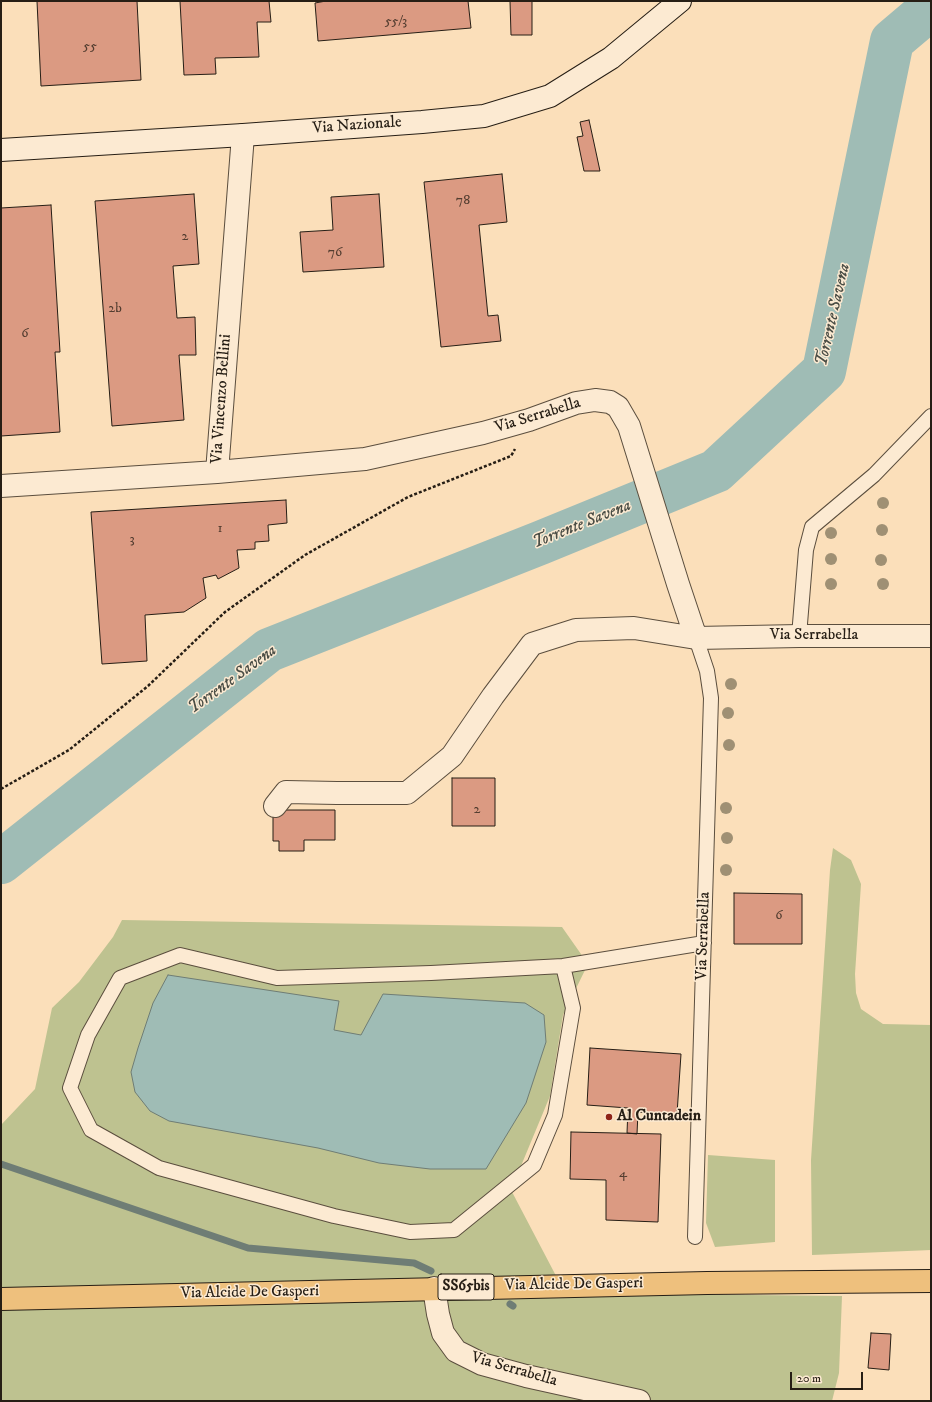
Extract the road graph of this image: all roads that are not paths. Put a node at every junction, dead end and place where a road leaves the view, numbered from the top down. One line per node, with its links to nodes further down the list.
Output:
1 (680, 1): 2 (street, Via Nazionale)
2 (243, 135): 3 (street, Via Nazionale); 5 (street, Via Vincenzo Bellini)
3 (1, 150)
4 (931, 416): 7 (lane)
5 (217, 472): 6 (street, Via Vincenzo Bellini); 9 (street, Via Serrabella)
6 (1, 486)
7 (799, 636): 8 (street, Via Serrabella); 9 (street, Via Serrabella)
8 (931, 636)
9 (696, 638): 10 (street); 11 (lane, Via Serrabella)
10 (275, 806)
11 (704, 943): 12 (lane); 13 (lane, Via Serrabella)
12 (563, 966): 12 (lane)
13 (694, 1237)
14 (931, 1281): 15 (main road, Via Alcide De Gasperi / SS65bis)
15 (434, 1288): 16 (main road, Via Alcide De Gasperi / SS65bis); 17 (street, Via Serrabella)
16 (1, 1299)
17 (639, 1401)

